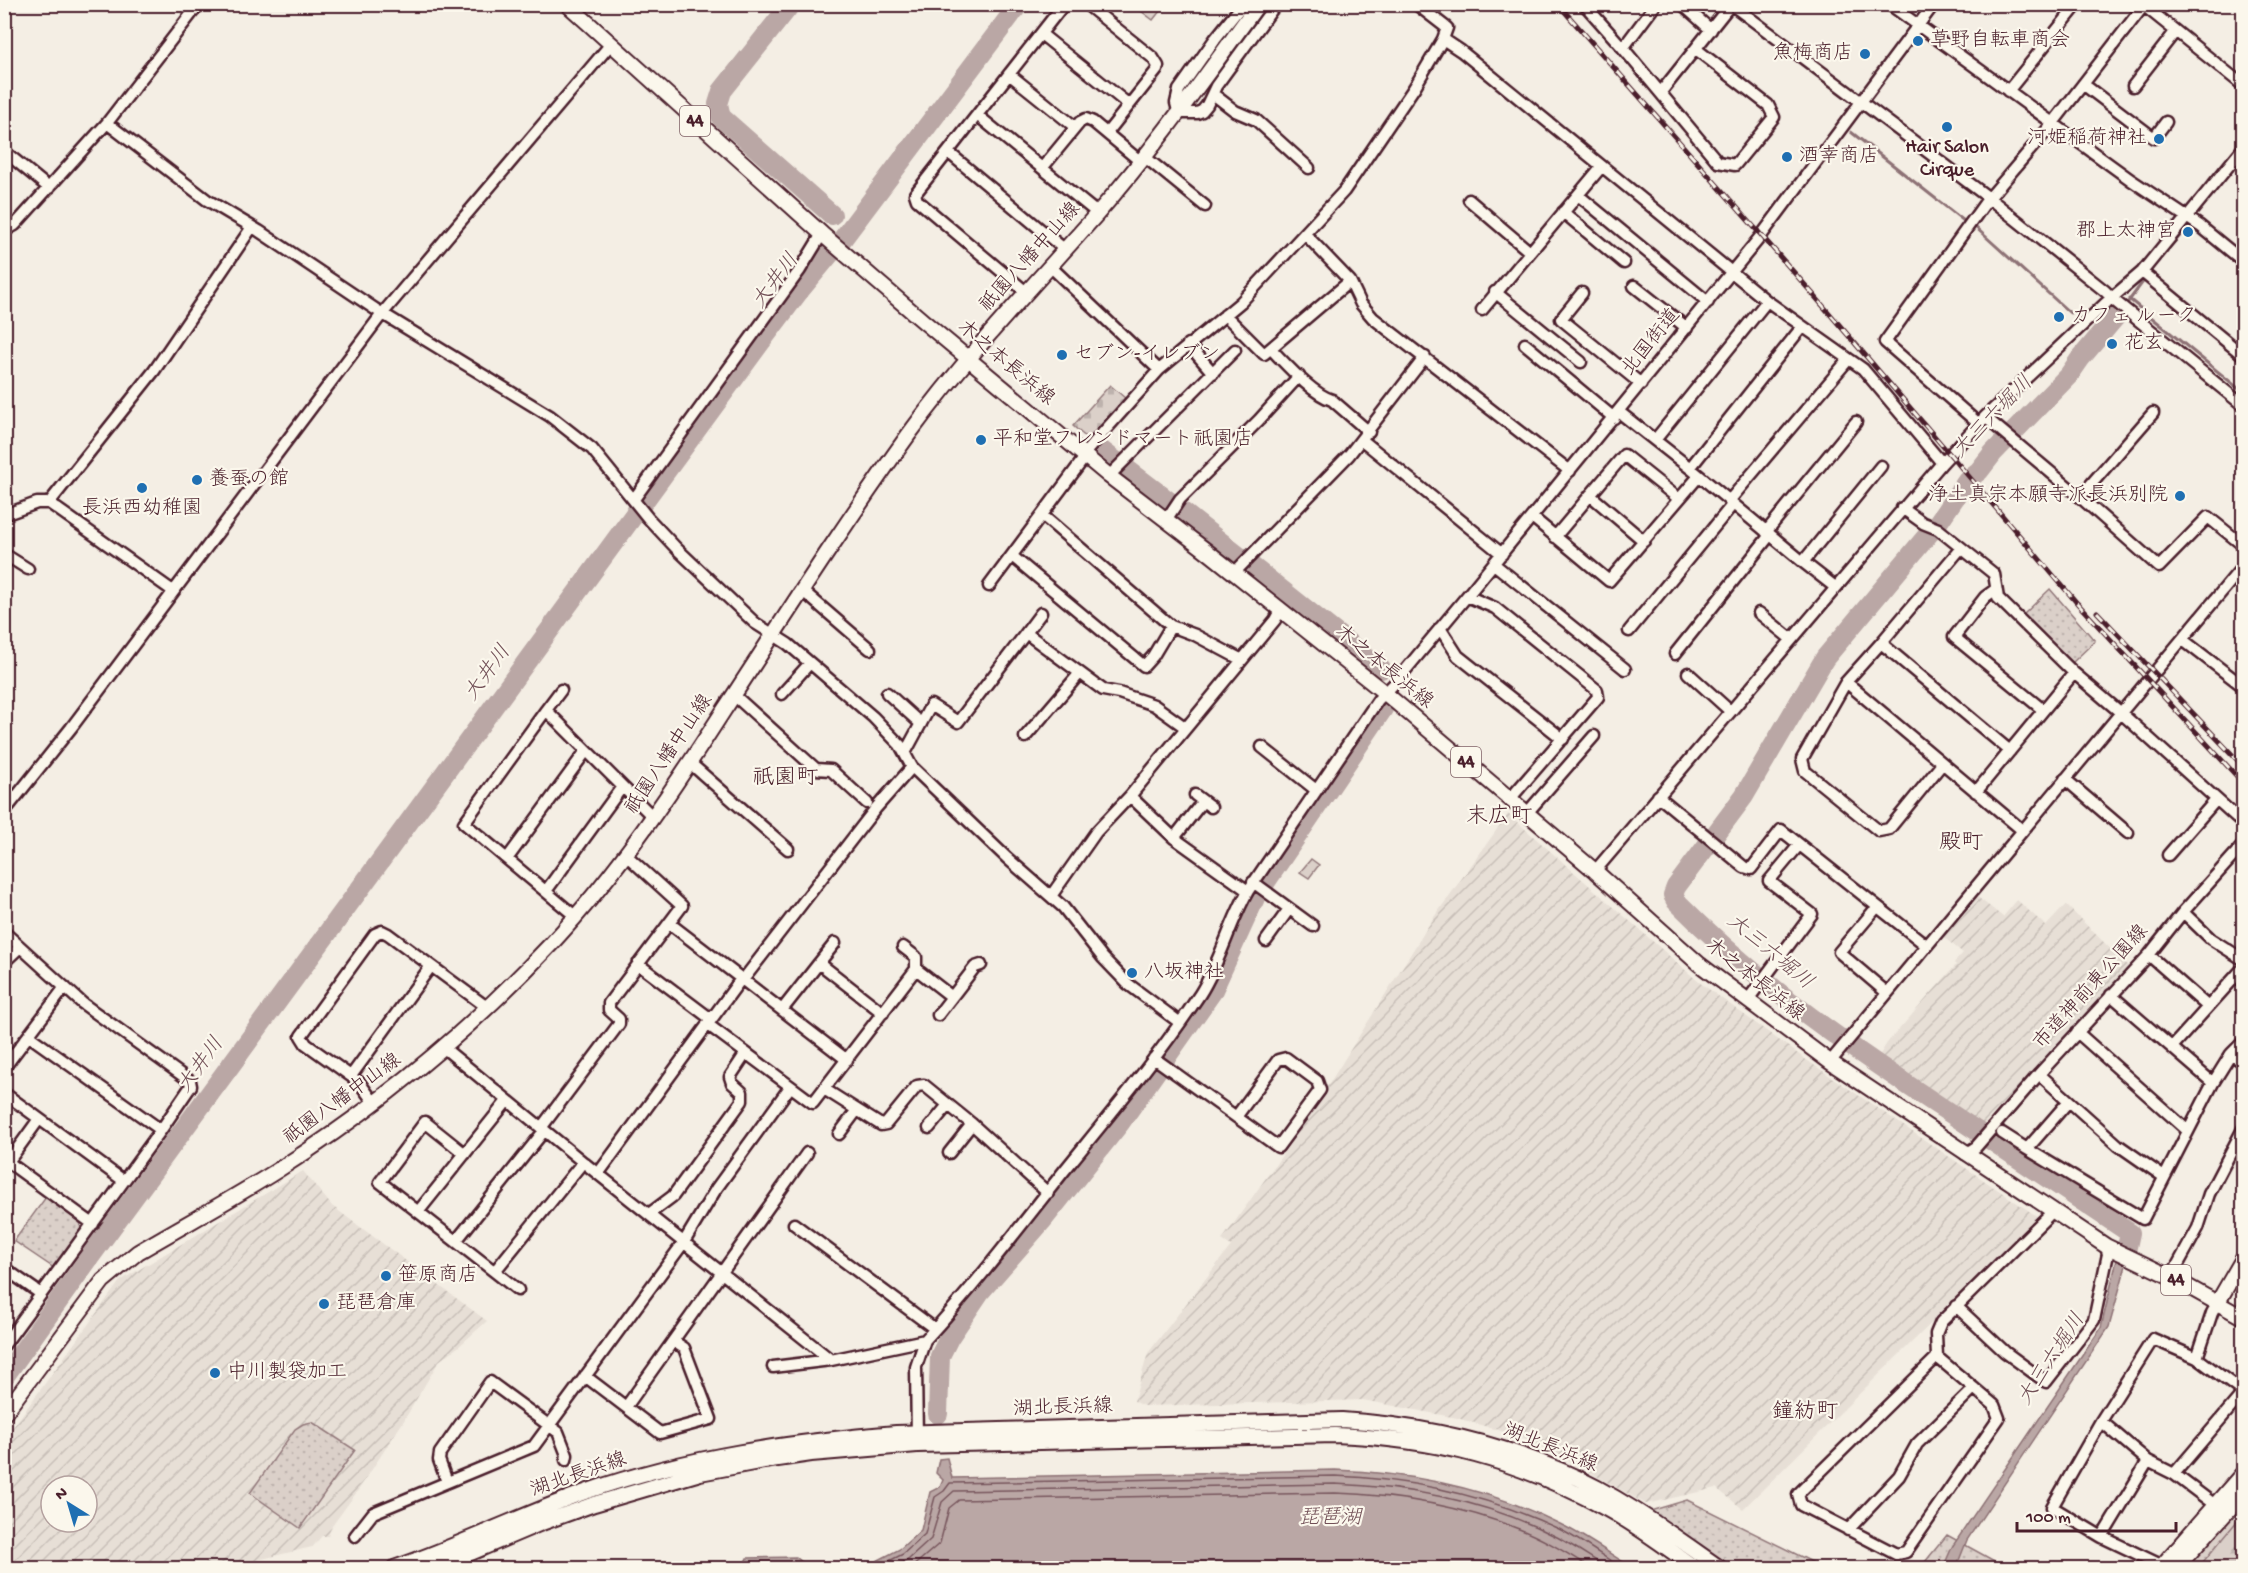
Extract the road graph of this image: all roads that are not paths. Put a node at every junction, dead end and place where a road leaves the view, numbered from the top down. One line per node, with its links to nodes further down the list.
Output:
1 (199, 4): 37 (street)
2 (567, 4): 22 (main road, 木之本長浜線 / 44)
3 (1064, 4): 20 (street)
4 (1086, 4): 33 (street)
5 (1243, 4): 34 (street)
6 (1258, 4): 34 (main road, 祇園八幡中山線)
7 (1276, 4): 31 (street)
8 (1416, 4): 21 (street)
9 (1584, 4): 23 (street)
10 (1656, 4): 23 (street)
11 (1682, 4): 18 (street)
12 (1731, 4): 18 (street); 32 (street)
13 (1889, 4): 17 (street)
14 (1934, 4): 17 (street, 北国街道)
15 (2078, 4): 29 (street)
16 (2144, 5): 19 (street); 26 (street)
17 (1918, 25): 29 (street); 32 (street, 北国街道)
18 (1710, 30): 24 (street)
19 (2175, 32): 27 (street); 28 (street)
20 (1041, 34): 25 (street); 33 (street)
21 (1443, 39): 45 (street); 58 (street)
22 (610, 45): 59 (main road, 木之本長浜線 / 44); 76 (street)
23 (1623, 48): 30 (street)
24 (1696, 49): 30 (street); 30 (street)
25 (1009, 74): 35 (street); 39 (street)
26 (2083, 84): 36 (street); 38 (street)
27 (2133, 86)
28 (2244, 86)
29 (2008, 91): 38 (street)
30 (1661, 92)
31 (1213, 94): 34 (street); 47 (street)
32 (1862, 101): 50 (street); 66 (street, 北国街道)
33 (1129, 105): 40 (street)
34 (1180, 110): 44 (main road, 祇園八幡中山線)
35 (977, 115): 43 (street); 46 (street)
36 (2166, 122)
37 (107, 123): 48 (street); 56 (street)
38 (2053, 123): 50 (street); 55 (street)
39 (1075, 127): 40 (street); 46 (street)
40 (1107, 133): 44 (street)
41 (2244, 147): 55 (street)
42 (4, 151): 48 (street)
43 (948, 152): 60 (street); 69 (street)
44 (1143, 160): 52 (street); 53 (main road, 祇園八幡中山線)
45 (1602, 166): 49 (street); 66 (street)
46 (1042, 167): 53 (street)
47 (1310, 168)
48 (49, 188): 57 (street)
49 (1578, 195): 54 (street); 74 (street)
50 (1989, 198): 72 (street); 96 (street)
51 (1469, 200): 61 (street)
52 (1205, 206)
53 (1097, 213): 60 (main road, 祇園八幡中山線)
54 (1563, 213): 61 (street); 63 (street)
55 (2187, 219): 62 (street); 65 (street)
56 (252, 227): 76 (street); 111 (street)
57 (4, 231)
58 (1305, 234): 67 (street); 77 (street)
59 (824, 235): 86 (main road, 木之本長浜線 / 44); 110 (street)
60 (1065, 249): 64 (main road, 祇園八幡中山線)
61 (1530, 252): 70 (street)
62 (2244, 262)
63 (1624, 263)
64 (1050, 266): 69 (main road, 祇園八幡中山線); 89 (street)
65 (2142, 272): 72 (street); 84 (street)
66 (1731, 273): 73 (street); 74 (street, 北国街道)
67 (1350, 281): 82 (street); 85 (street)
68 (1634, 286): 79 (street)
69 (1026, 292): 86 (main road, 祇園八幡中山線)
70 (1495, 292): 75 (street); 88 (street)
71 (1582, 293): 92 (street)
72 (2112, 297): 93 (street); 96 (street)
73 (1767, 301): 78 (street); 99 (street)
74 (1708, 302): 79 (street, 北国街道)
75 (1482, 310)
76 (382, 314): 110 (street); 134 (street)
77 (1225, 315): 80 (street); 82 (street)
78 (1802, 327): 87 (street); 103 (street)
79 (1687, 328): 92 (street, 北国街道)
80 (1188, 344): 89 (street); 90 (street)
81 (1525, 344): 95 (street)
82 (1271, 349): 91 (street)
83 (1235, 350): 90 (street)
84 (2244, 356)
85 (1425, 357): 98 (street); 104 (street)
86 (969, 360): 100 (main road, 木之本長浜線 / 44); 135 (main road, 祇園八幡中山線)
87 (1848, 360): 101 (street); 112 (street)
88 (1581, 362)
89 (1160, 370): 100 (street)
90 (1213, 373): 105 (street)
91 (1299, 375): 98 (street); 117 (street)
92 (1641, 384): 95 (street, 北国街道)
93 (2244, 406)
94 (2153, 413): 108 (street)
95 (1616, 415): 99 (street); 104 (street, 北国街道)
96 (1982, 421): 101 (street); 108 (street)
97 (1856, 422): 118 (street)
98 (1365, 436): 124 (street); 130 (street)
99 (1655, 440): 103 (street)
100 (1084, 456): 105 (main road, 木之本長浜線 / 44); 115 (street)
101 (1941, 463): 113 (street)
102 (1881, 466): 126 (street)
103 (1690, 468): 106 (street)
104 (1570, 471): 116 (street, 北国街道)
105 (1108, 476): 117 (main road, 木之本長浜線 / 44)
106 (1699, 476): 109 (street); 112 (street)
107 (1590, 495): 109 (street); 119 (street); 120 (street)
108 (2080, 497): 121 (street)
109 (1679, 499): 120 (street)
110 (635, 501): 144 (street)
111 (49, 503): 114 (street); 134 (street)
112 (1731, 503): 118 (street); 142 (street)
113 (1902, 508): 122 (street); 132 (street)
114 (4, 515)
115 (1042, 515): 125 (street); 140 (street)
116 (1532, 517): 119 (street); 124 (street, 北国街道)
117 (1166, 520): 130 (main road, 木之本長浜線 / 44)
118 (1768, 533): 126 (street); 149 (street)
119 (1555, 537): 120 (street)
120 (1644, 541)
121 (2244, 546)
122 (1961, 548): 133 (street); 147 (street)
123 (4, 554): 129 (street)
124 (1502, 554): 127 (street, 北国街道)
125 (1012, 556): 131 (street); 140 (street)
126 (1803, 562): 132 (street)
127 (1494, 564): 136 (street, 北国街道); 152 (street)
128 (2244, 565): 146 (street)
129 (28, 569)
130 (1234, 573): 137 (main road, 木之本長浜線 / 44)
131 (989, 586)
132 (1835, 587): 145 (street)
133 (1996, 589): 153 (street); 164 (street)
134 (173, 591): 189 (street)
135 (803, 591): 144 (main road, 祇園八幡中山線); 148 (street)
136 (1467, 596): 141 (street, 北国街道); 171 (street)
137 (1281, 609): 150 (street); 160 (main road, 木之本長浜線 / 44)
138 (1041, 613): 143 (street)
139 (1759, 613): 145 (street)
140 (1170, 626): 150 (street)
141 (1440, 628): 160 (street, 北国街道); 171 (street)
142 (1629, 631)
143 (1026, 633): 154 (street); 167 (street)
144 (774, 634): 151 (street); 162 (main road, 祇園八幡中山線)
145 (1791, 639): 165 (street)
146 (2183, 640): 157 (street); 166 (street)
147 (1881, 643): 156 (street); 174 (street)
148 (870, 650)
149 (1675, 654)
150 (1242, 660): 168 (street)
151 (810, 663): 161 (street); 175 (street)
152 (1625, 669)
153 (2074, 673): 164 (street); 166 (street)
154 (1080, 674): 168 (street); 170 (street)
155 (1688, 674): 165 (street)
156 (1846, 682): 177 (street); 177 (street)
157 (2244, 687)
158 (561, 690): 163 (street)
159 (887, 693): 167 (street)
160 (1385, 693): 181 (street, 北国街道); 185 (main road, 木之本長浜線 / 44)
161 (782, 694)
162 (734, 695): 176 (main road, 祇園八幡中山線); 188 (street)
163 (546, 710): 173 (street); 201 (street)
164 (2043, 710): 174 (street)
165 (1730, 711): 184 (street)
166 (2120, 712): 179 (street); 187 (street)
167 (921, 724): 175 (street)
168 (1186, 728): 183 (street)
169 (1594, 736): 190 (street)
170 (1025, 737)
171 (1563, 739): 185 (street)
172 (1262, 747): 181 (street)
173 (586, 751): 180 (street); 201 (street)
174 (2010, 751): 182 (street)
175 (905, 753): 178 (street)
176 (690, 763): 191 (main road, 祇園八幡中山線); 198 (street)
177 (1942, 764): 182 (street)
178 (912, 768): 205 (street); 227 (street)
179 (2065, 779): 193 (street); 194 (street)
180 (622, 788): 191 (street); 204 (street)
181 (1316, 790): 203 (street, 北国街道)
182 (1976, 792): 193 (street)
183 (1130, 796): 195 (street); 205 (street)
184 (1659, 796): 197 (street); 202 (street)
185 (1510, 799): 190 (main road, 木之本長浜線 / 44)
186 (1203, 801): 195 (street)
187 (2216, 801): 192 (street); 200 (street)
188 (867, 803)
189 (4, 812)
190 (1527, 813): 202 (main road, 木之本長浜線 / 44)
191 (653, 817): 199 (main road, 祇園八幡中山線)
192 (2244, 824)
193 (2022, 830): 215 (street)
194 (2128, 833)
195 (1173, 838): 203 (street)
196 (2244, 844): 208 (street, 市道神前東公園線)
197 (1799, 845): 206 (street); 232 (street)
198 (788, 849)
199 (625, 854): 209 (main road, 祇園八幡中山線); 210 (street)
200 (2168, 855)
201 (507, 859): 204 (street)
202 (1595, 871): 232 (main road, 木之本長浜線 / 44)
203 (1255, 887): 207 (street); 239 (street, 北国街道)
204 (546, 891): 209 (street)
205 (1052, 896): 239 (street)
206 (1877, 907): 215 (street); 229 (street)
207 (1289, 909): 211 (street); 213 (street)
208 (2183, 912): 218 (street, 市道神前東公園線); 219 (street)
209 (575, 916): 234 (main road, 祇園八幡中山線)
210 (669, 923): 222 (street); 227 (street)
211 (1313, 926)
212 (4, 932): 216 (street)
213 (1266, 940)
214 (835, 943): 221 (street)
215 (1926, 945): 229 (street)
216 (20, 947): 220 (street); 228 (street)
217 (903, 947): 226 (street)
218 (2149, 955): 230 (street, 市道神前東公園線); 233 (street)
219 (2244, 960)
220 (4, 962)
221 (819, 963): 235 (street); 236 (street)
222 (638, 964): 238 (street); 269 (street)
223 (981, 965): 231 (street)
224 (431, 966): 234 (street); 253 (street); 253 (street)
225 (2244, 967): 233 (street)
226 (916, 969): 231 (street); 236 (street)
227 (742, 980): 235 (street); 238 (street)
228 (65, 987): 241 (street); 268 (street)
229 (1887, 992): 249 (street)
230 (2111, 995): 240 (street, 市道神前東公園線); 243 (street)
231 (952, 997): 237 (street)
232 (1747, 1001): 249 (main road, 木之本長浜線 / 44)
233 (2207, 1006): 243 (street)
234 (488, 1008): 244 (main road, 祇園八幡中山線)
235 (782, 1010): 247 (street)
236 (882, 1013): 247 (street)
237 (938, 1015)
238 (709, 1022): 245 (street); 279 (street)
239 (1179, 1022): 248 (street, 北国街道)
240 (2077, 1032): 252 (street, 市道神前東公園線); 270 (street)
241 (29, 1036): 251 (street); 268 (street)
242 (2244, 1041): 246 (street)
243 (2172, 1047): 254 (street)
244 (444, 1048): 258 (street); 260 (main road, 祇園八幡中山線)
245 (746, 1053): 255 (street); 285 (street)
246 (2231, 1054): 250 (street); 254 (street)
247 (847, 1060): 256 (street)
248 (1159, 1062): 263 (street); 282 (street, 北国街道)
249 (1830, 1062): 277 (main road, 木之本長浜線 / 44)
250 (2244, 1063)
251 (4, 1068)
252 (2039, 1074): 259 (street); 277 (street, 市道神前東公園線)
253 (351, 1076): 260 (street)
254 (2213, 1083): 270 (street)
255 (790, 1087): 256 (street); 289 (street)
256 (824, 1089): 262 (street)
257 (4, 1093): 264 (street)
258 (507, 1101): 269 (street); 276 (street)
259 (2068, 1102): 273 (street); 280 (street)
260 (375, 1104): 313 (main road, 祇園八幡中山線)
261 (948, 1105): 262 (street); 265 (street); 267 (street)
262 (857, 1110): 272 (street)
263 (1236, 1117): 263 (street)
264 (39, 1119): 281 (street); 286 (street)
265 (972, 1124): 275 (street); 282 (street)
266 (2244, 1127): 295 (street)
267 (929, 1128)
268 (161, 1130): 281 (street)
269 (543, 1130): 278 (street); 288 (street)
270 (2188, 1131): 280 (street)
271 (2002, 1133): 273 (street)
272 (839, 1134)
273 (2027, 1149): 280 (street)
274 (807, 1153): 294 (street)
275 (948, 1153)
276 (465, 1154): 284 (street); 284 (street)
277 (1965, 1154): 283 (main road, 木之本長浜線 / 44)
278 (583, 1162): 279 (street); 293 (street)
279 (598, 1174): 285 (street)
280 (2164, 1177)
281 (124, 1181): 286 (street)
282 (1047, 1192): 301 (street, 北国街道)
283 (2050, 1210): 290 (main road, 木之本長浜線 / 44); 299 (street)
284 (418, 1212): 288 (street)
285 (649, 1214): 289 (street)
286 (93, 1224): 297 (street)
287 (794, 1224): 301 (street)
288 (456, 1241): 293 (street)
289 (684, 1242): 294 (street); 309 (street)
290 (2108, 1247): 295 (main road, 木之本長浜線 / 44); 299 (street)
291 (2244, 1257): 298 (main road)
292 (4, 1268): 297 (street)
293 (495, 1271): 296 (street)
294 (723, 1273): 304 (street); 307 (street)
295 (2171, 1278): 298 (main road, 木之本長浜線 / 44)
296 (518, 1290)
297 (41, 1294): 302 (street)
298 (2218, 1302): 300 (main road, 木之本長浜線); 306 (street)
299 (1956, 1306): 305 (street)
300 (2244, 1318)
301 (935, 1329): 303 (street, 北国街道)
302 (6, 1339)
303 (925, 1340): 307 (street); 316 (street)
304 (673, 1341): 312 (street); 312 (street)
305 (1937, 1357): 310 (street); 324 (street)
306 (2197, 1358): 311 (street); 314 (street)
307 (831, 1360): 308 (street)
308 (773, 1367)
309 (585, 1376): 312 (street); 315 (street)
310 (1974, 1388): 324 (street); 324 (street)
311 (2243, 1393): 320 (street)
312 (626, 1407)
313 (5, 1411)
314 (2101, 1420): 318 (street); 326 (street)
315 (549, 1425): 317 (street); 321 (street); 321 (street)
316 (917, 1439): 328 (main road, 湖北長浜線); 329 (main road, 湖北長浜線); 330 (main road, 湖北長浜線); 331 (main road, 湖北長浜線)
317 (566, 1460)
318 (2148, 1461): 320 (street); 326 (street)
319 (2244, 1472): 323 (main road)
320 (2174, 1474): 323 (street)
321 (447, 1482): 325 (street)
322 (2244, 1493): 327 (main road)
323 (2215, 1505): 327 (main road)
324 (1848, 1530)
325 (355, 1536)
326 (2102, 1537): 327 (street)
327 (2166, 1568)
328 (394, 1569)
329 (435, 1569)
330 (1695, 1569)
331 (1720, 1569)

